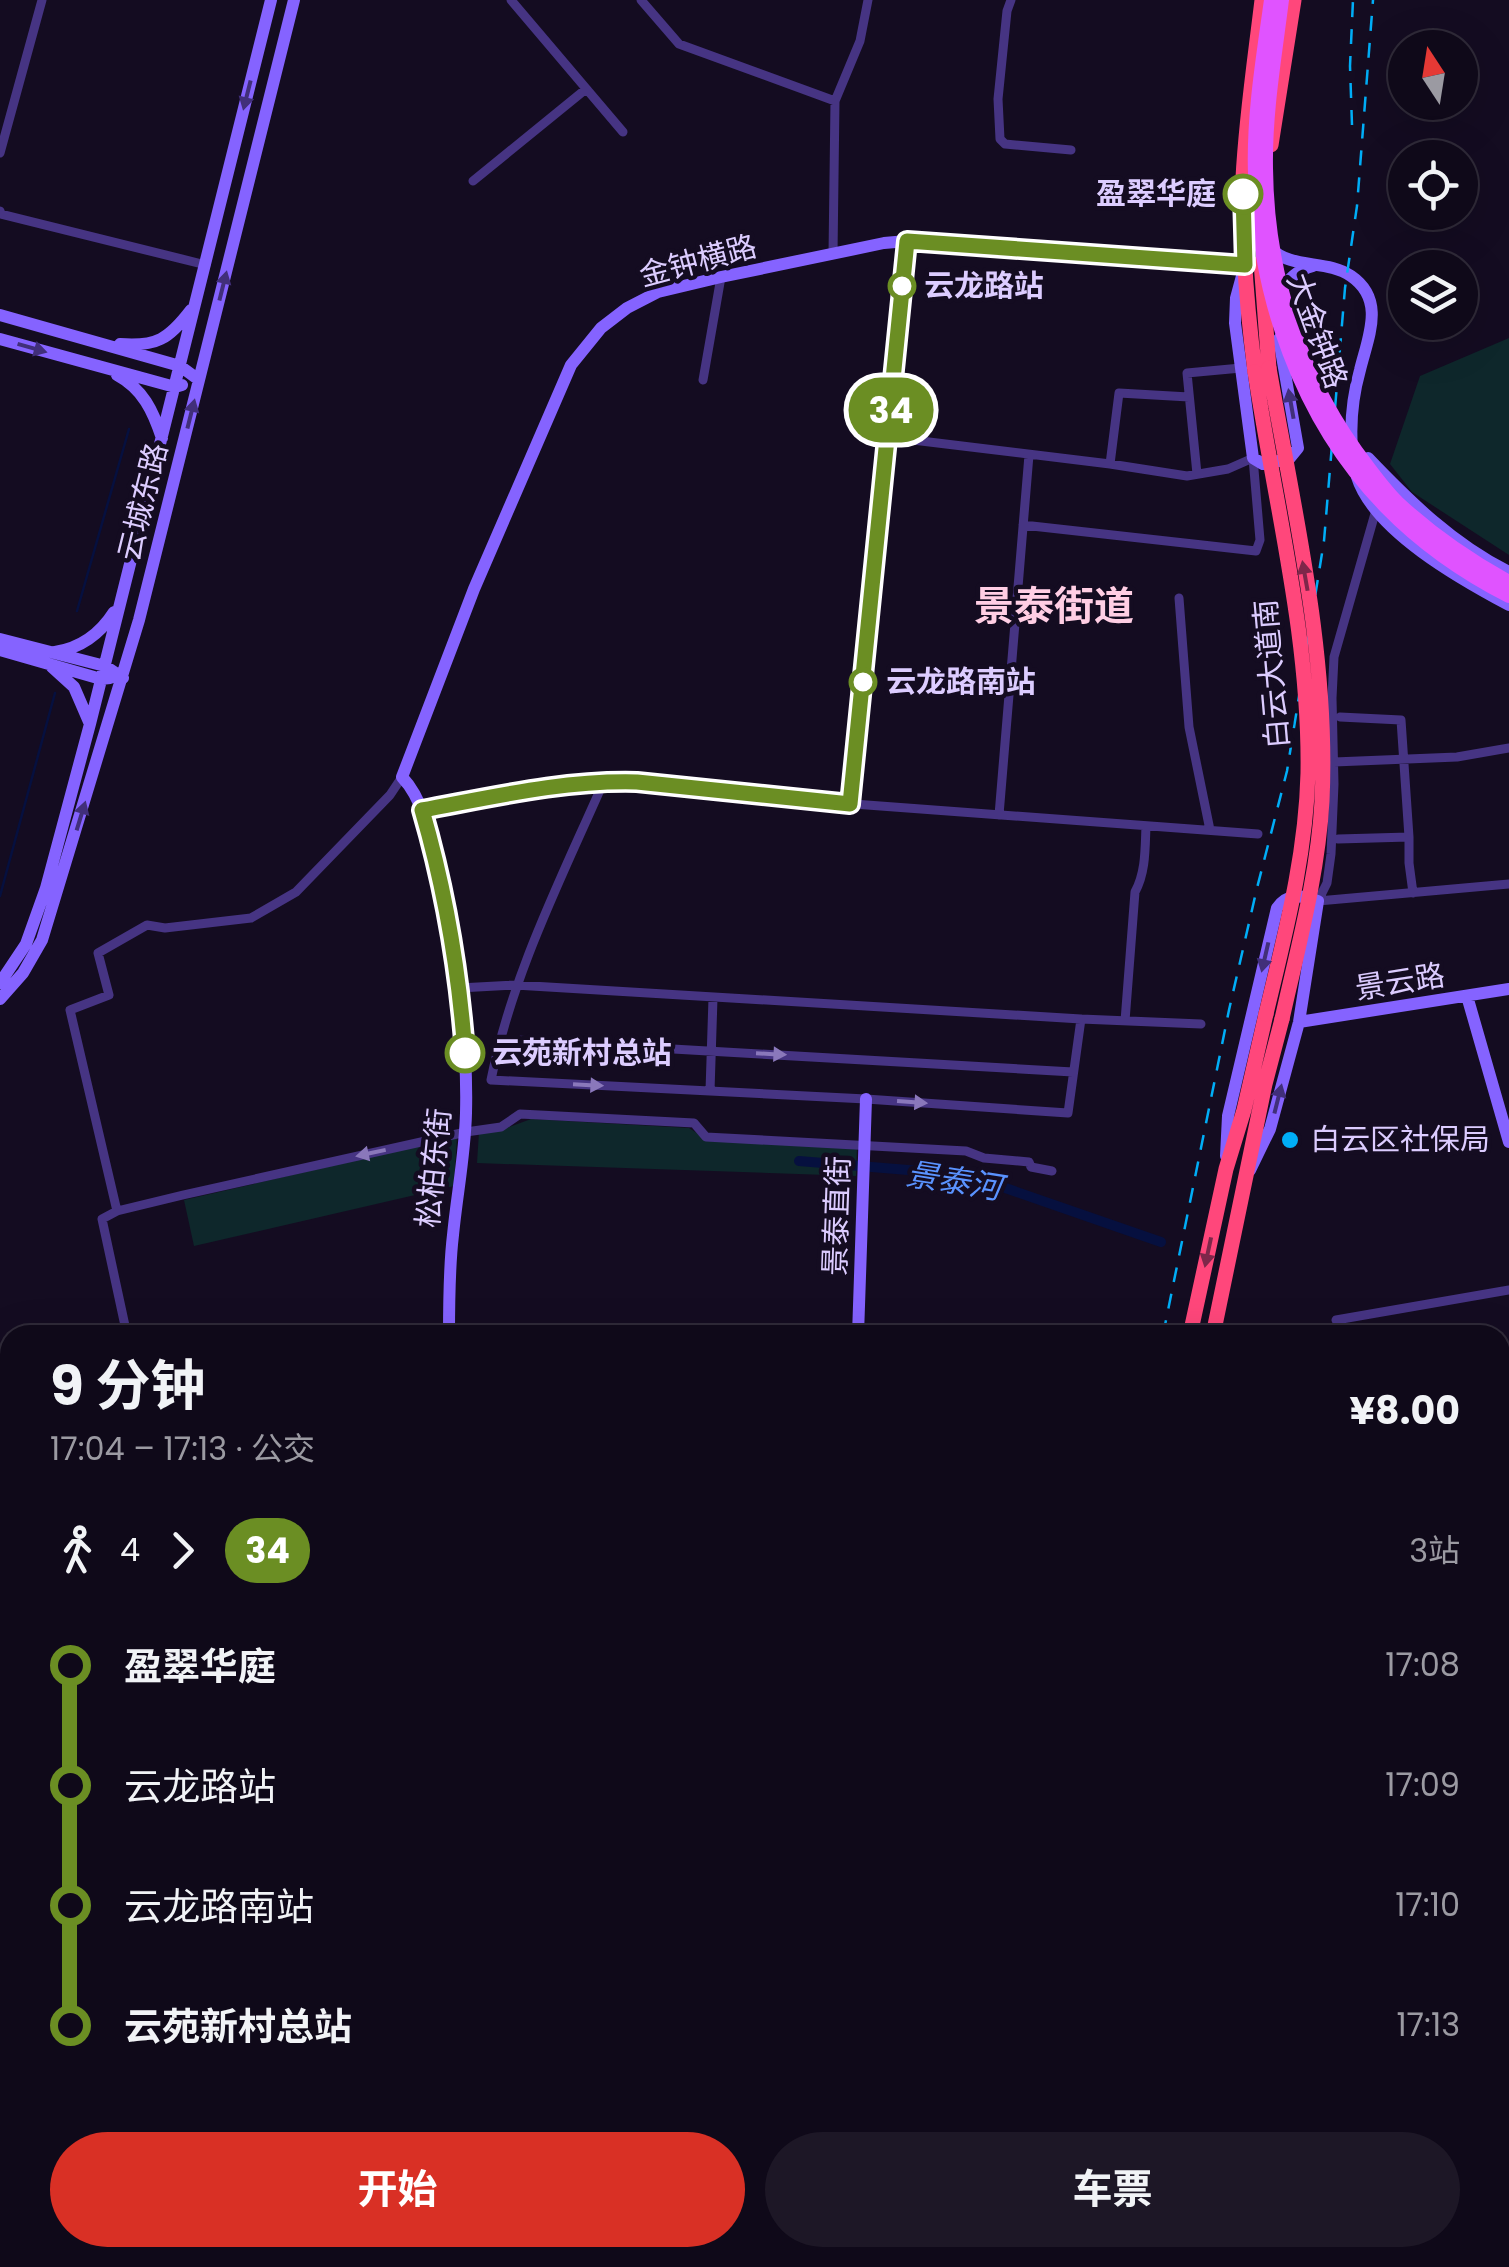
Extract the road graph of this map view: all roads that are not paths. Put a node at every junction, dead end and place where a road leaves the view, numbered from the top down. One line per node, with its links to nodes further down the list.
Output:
1 (42, 0): 16 (street)
2 (271, 0): 22 (street, 云城东路, one-way to 22)
3 (294, 0): 36 (street, 云城东路, one-way to 3)
4 (511, 0): 12 (street)
5 (641, 0): 13 (street)
6 (868, 0): 13 (street)
7 (1011, 0): 15 (street)
8 (1262, 0): 23 (highway, 白云大道南)
9 (1271, 0): 52 (main road, 大金钟路, bridge)
10 (1282, 0): 50 (main road, 大金钟路, bridge)
11 (1294, 0): 19 (highway, 白云大道南)
12 (586, 89): 14 (street); 17 (street)
13 (835, 101): 21 (street)
14 (623, 132)
15 (1071, 150)
16 (0, 153)
17 (473, 182)
18 (0, 211): 22 (street)
19 (1261, 233): 24 (street); 27 (street); 35 (highway, 白云大道南)
20 (907, 241): 21 (street, 金钟横路); 23 (street, 金钟横路); 41 (street)
21 (833, 254): 25 (street, 金钟横路)
22 (206, 265): 26 (street, 云城东路)
23 (1245, 265): 35 (highway, 白云大道南)
24 (1316, 266): 27 (street); 40 (street)
25 (720, 277): 37 (street); 67 (street, 金钟横路)
26 (196, 302): 31 (street); 34 (street, 云城东路)
27 (1273, 304): 44 (street, one-way to 27)
28 (0, 316): 29 (street)
29 (71, 335): 31 (street); 32 (street)
30 (0, 338): 32 (street, one-way to 32)
31 (97, 343): 34 (street)
32 (64, 356): 33 (street)
33 (92, 364): 38 (street); 42 (street)
34 (180, 366): 36 (street); 38 (street, 云城东路)
35 (1255, 369): 39 (street); 44 (street); 88 (highway, 白云大道南, bridge)
36 (199, 380): 38 (street); 56 (street, 云城东路, one-way to 36)
37 (703, 380)
38 (175, 386): 42 (street, 云城东路)
39 (1190, 397): 45 (street); 46 (street)
40 (1350, 427): 47 (street); 49 (street)
41 (888, 437): 43 (street); 69 (street)
42 (162, 438): 51 (street, 云城东路)
43 (1029, 455): 45 (street); 48 (street)
44 (1253, 458): 46 (street); 48 (street)
45 (1110, 464): 46 (street)
46 (1196, 474)
47 (1376, 510): 54 (street); 66 (street)
48 (1023, 525): 71 (street)
49 (1509, 572)
50 (1509, 582)
51 (122, 596): 55 (street, 云城东路); 59 (street)
52 (1509, 596)
53 (1180, 598): 73 (street)
54 (1509, 605)
55 (117, 616): 56 (street); 60 (street, 云城东路)
56 (139, 620): 61 (street, 云城东路)
57 (0, 639): 59 (street)
58 (0, 650): 59 (street)
59 (48, 658): 60 (street); 63 (street)
60 (103, 673): 61 (street); 63 (street, 云城东路)
61 (122, 678): 87 (street, 云城东路, one-way to 61)
62 (1340, 718): 65 (street)
63 (90, 724): 81 (street, 云城东路)
64 (1509, 748): 65 (street)
65 (1403, 758): 66 (street); 77 (street)
66 (1334, 762): 76 (street)
67 (402, 777): 70 (street, 松柏东街); 102 (street)
68 (604, 781): 69 (street); 70 (street); 82 (street)
69 (850, 804): 71 (street)
70 (422, 810): 83 (street, 松柏东街)
71 (999, 814): 72 (street)
72 (1146, 826): 73 (street); 90 (street)
73 (1210, 830): 74 (street)
74 (1258, 834)
75 (1289, 834): 76 (street)
76 (1335, 837): 77 (street); 80 (street)
77 (1410, 837): 79 (street)
78 (1509, 884): 79 (street)
79 (1413, 893): 80 (street)
80 (1318, 901): 88 (street); 100 (street, one-way to 100)
81 (0, 983)
82 (515, 986): 83 (street); 86 (street); 92 (street)
83 (459, 988): 97 (street, 松柏东街)
84 (1509, 989): 85 (street, 景云路)
85 (1467, 996): 88 (street, 景云路); 98 (street)
86 (713, 998): 89 (street); 93 (street)
87 (0, 999)
88 (1282, 1018): 100 (highway, 白云大道南); 109 (highway, 白云大道南, one-way to 88)
89 (1080, 1019): 90 (street); 94 (street)
90 (1124, 1021): 91 (street)
91 (1201, 1024)
92 (499, 1039): 93 (street); 95 (street, one-way to 95)
93 (712, 1051): 94 (street, one-way to 94); 95 (street)
94 (1074, 1072): 96 (street, one-way to 94)
95 (710, 1091): 96 (street)
96 (866, 1099): 99 (street, 景泰直街)
97 (466, 1132): 99 (street); 102 (street, one-way to 102); 106 (street, 松柏东街)
98 (1509, 1142)
99 (864, 1144): 101 (street); 107 (street, 景泰直街)
100 (1226, 1169): 108 (highway, 白云大道南, one-way to 108)
101 (1052, 1171)
102 (118, 1211): 105 (street)
103 (1509, 1290): 104 (street)
104 (1336, 1320)
105 (125, 1325)
106 (449, 1325)
107 (858, 1325)
108 (1192, 1325)
109 (1215, 1325)

